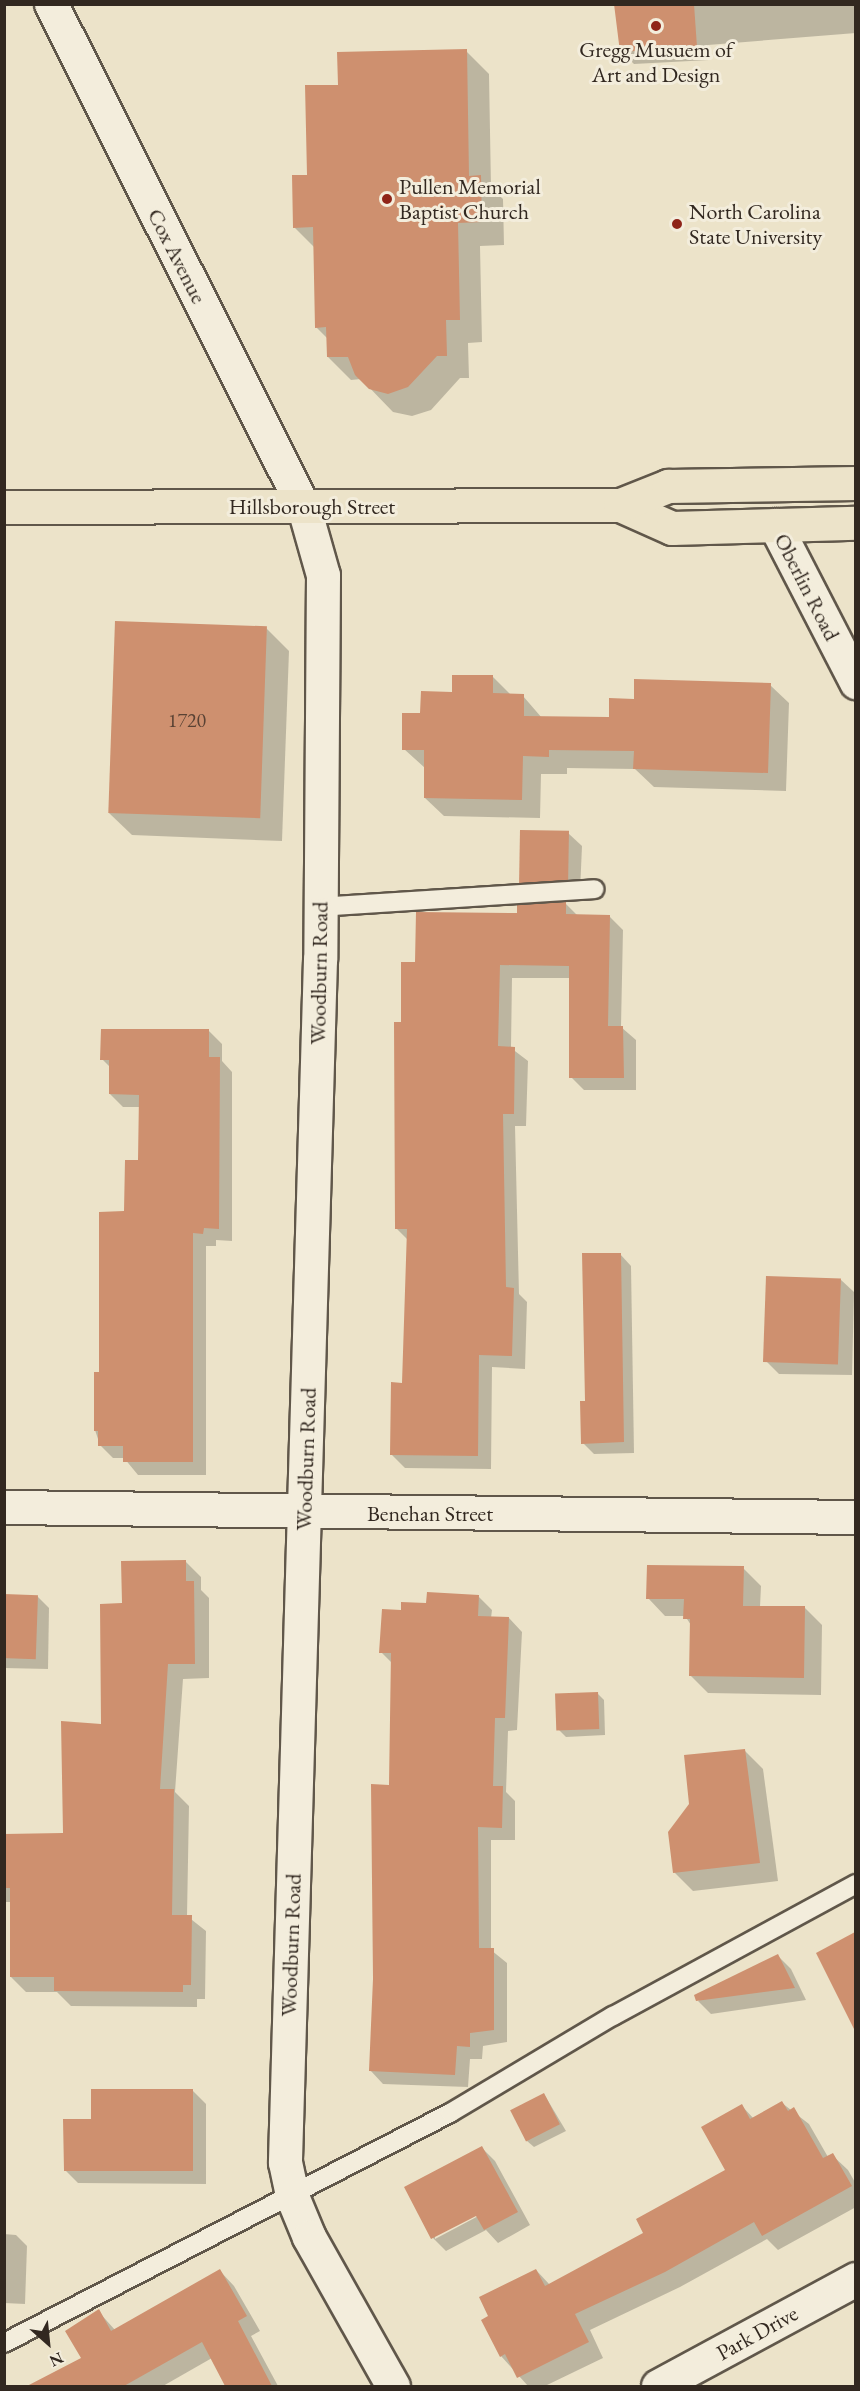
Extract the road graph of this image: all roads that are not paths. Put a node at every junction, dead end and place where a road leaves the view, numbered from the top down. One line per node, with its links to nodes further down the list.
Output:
1 (51, 4): 5 (street, Cox Avenue)
2 (855, 483): 3 (main road, Hillsborough Street)
3 (620, 506): 5 (main road, Hillsborough Street); 7 (main road, Hillsborough Street)
4 (4, 507): 5 (main road, Hillsborough Street)
5 (304, 507): 10 (street, Woodburn Road)
6 (855, 523): 7 (main road, Hillsborough Street)
7 (775, 525): 8 (street, Oberlin Road)
8 (855, 682)
9 (594, 889): 10 (lane)
10 (319, 907): 12 (street, Woodburn Road)
11 (4, 1507): 12 (street, Benehan Street)
12 (304, 1513): 13 (street, Benehan Street); 15 (street, Woodburn Road)
13 (855, 1517)
14 (855, 1884): 15 (lane)
15 (292, 2196): 17 (lane); 18 (street, Woodburn Road)
16 (855, 2279): 19 (street, Park Drive)
17 (4, 2343)
18 (393, 2386)
19 (658, 2386)

